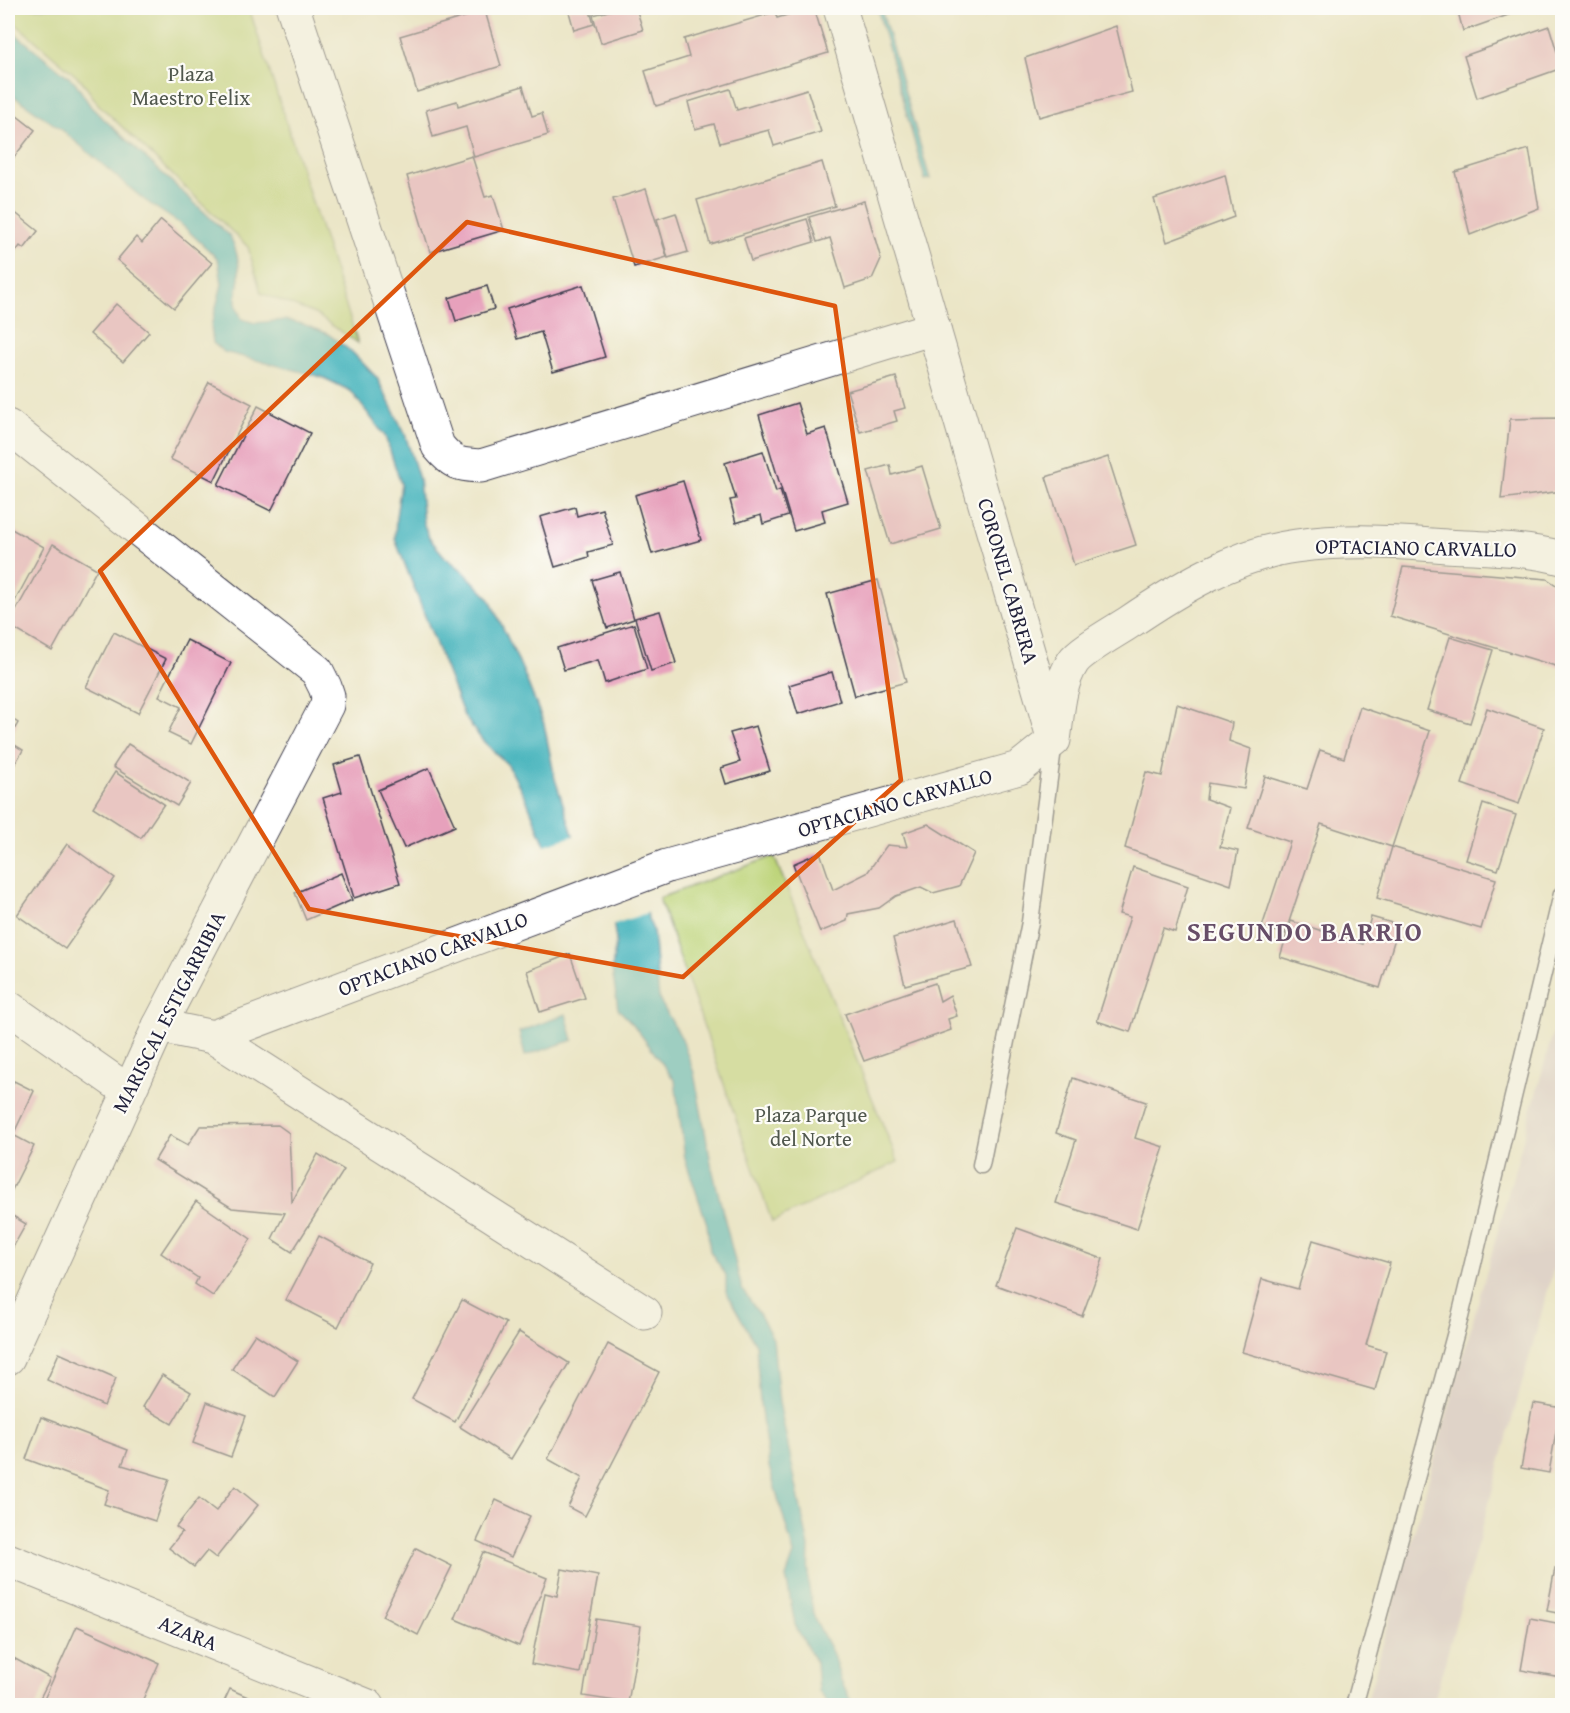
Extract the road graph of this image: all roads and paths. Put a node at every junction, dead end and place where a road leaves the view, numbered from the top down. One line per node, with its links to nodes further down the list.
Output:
1 (293, 8): 3 (street)
2 (840, 8): 3 (street, CORONEL CABRERA)
3 (934, 328): 6 (street, CORONEL CABRERA)
4 (8, 426): 9 (street, MARISCAL ESTIGARRIBIA)
5 (1563, 558): 6 (street, OPTACIANO CARVALLO)
6 (1054, 740): 10 (street, OPTACIANO CARVALLO); 12 (lane, CORONEL CABRERA)
7 (1563, 894): 17 (lane)
8 (8, 1007): 11 (street)
9 (159, 1026): 10 (street); 11 (street, MARISCAL ESTIGARRIBIA)
10 (213, 1037): 13 (street)
11 (128, 1091): 14 (street, MARISCAL ESTIGARRIBIA)
12 (981, 1165)
13 (645, 1313)
14 (8, 1358)
15 (8, 1560): 16 (street, AZARA)
16 (368, 1706)
17 (1354, 1706)

